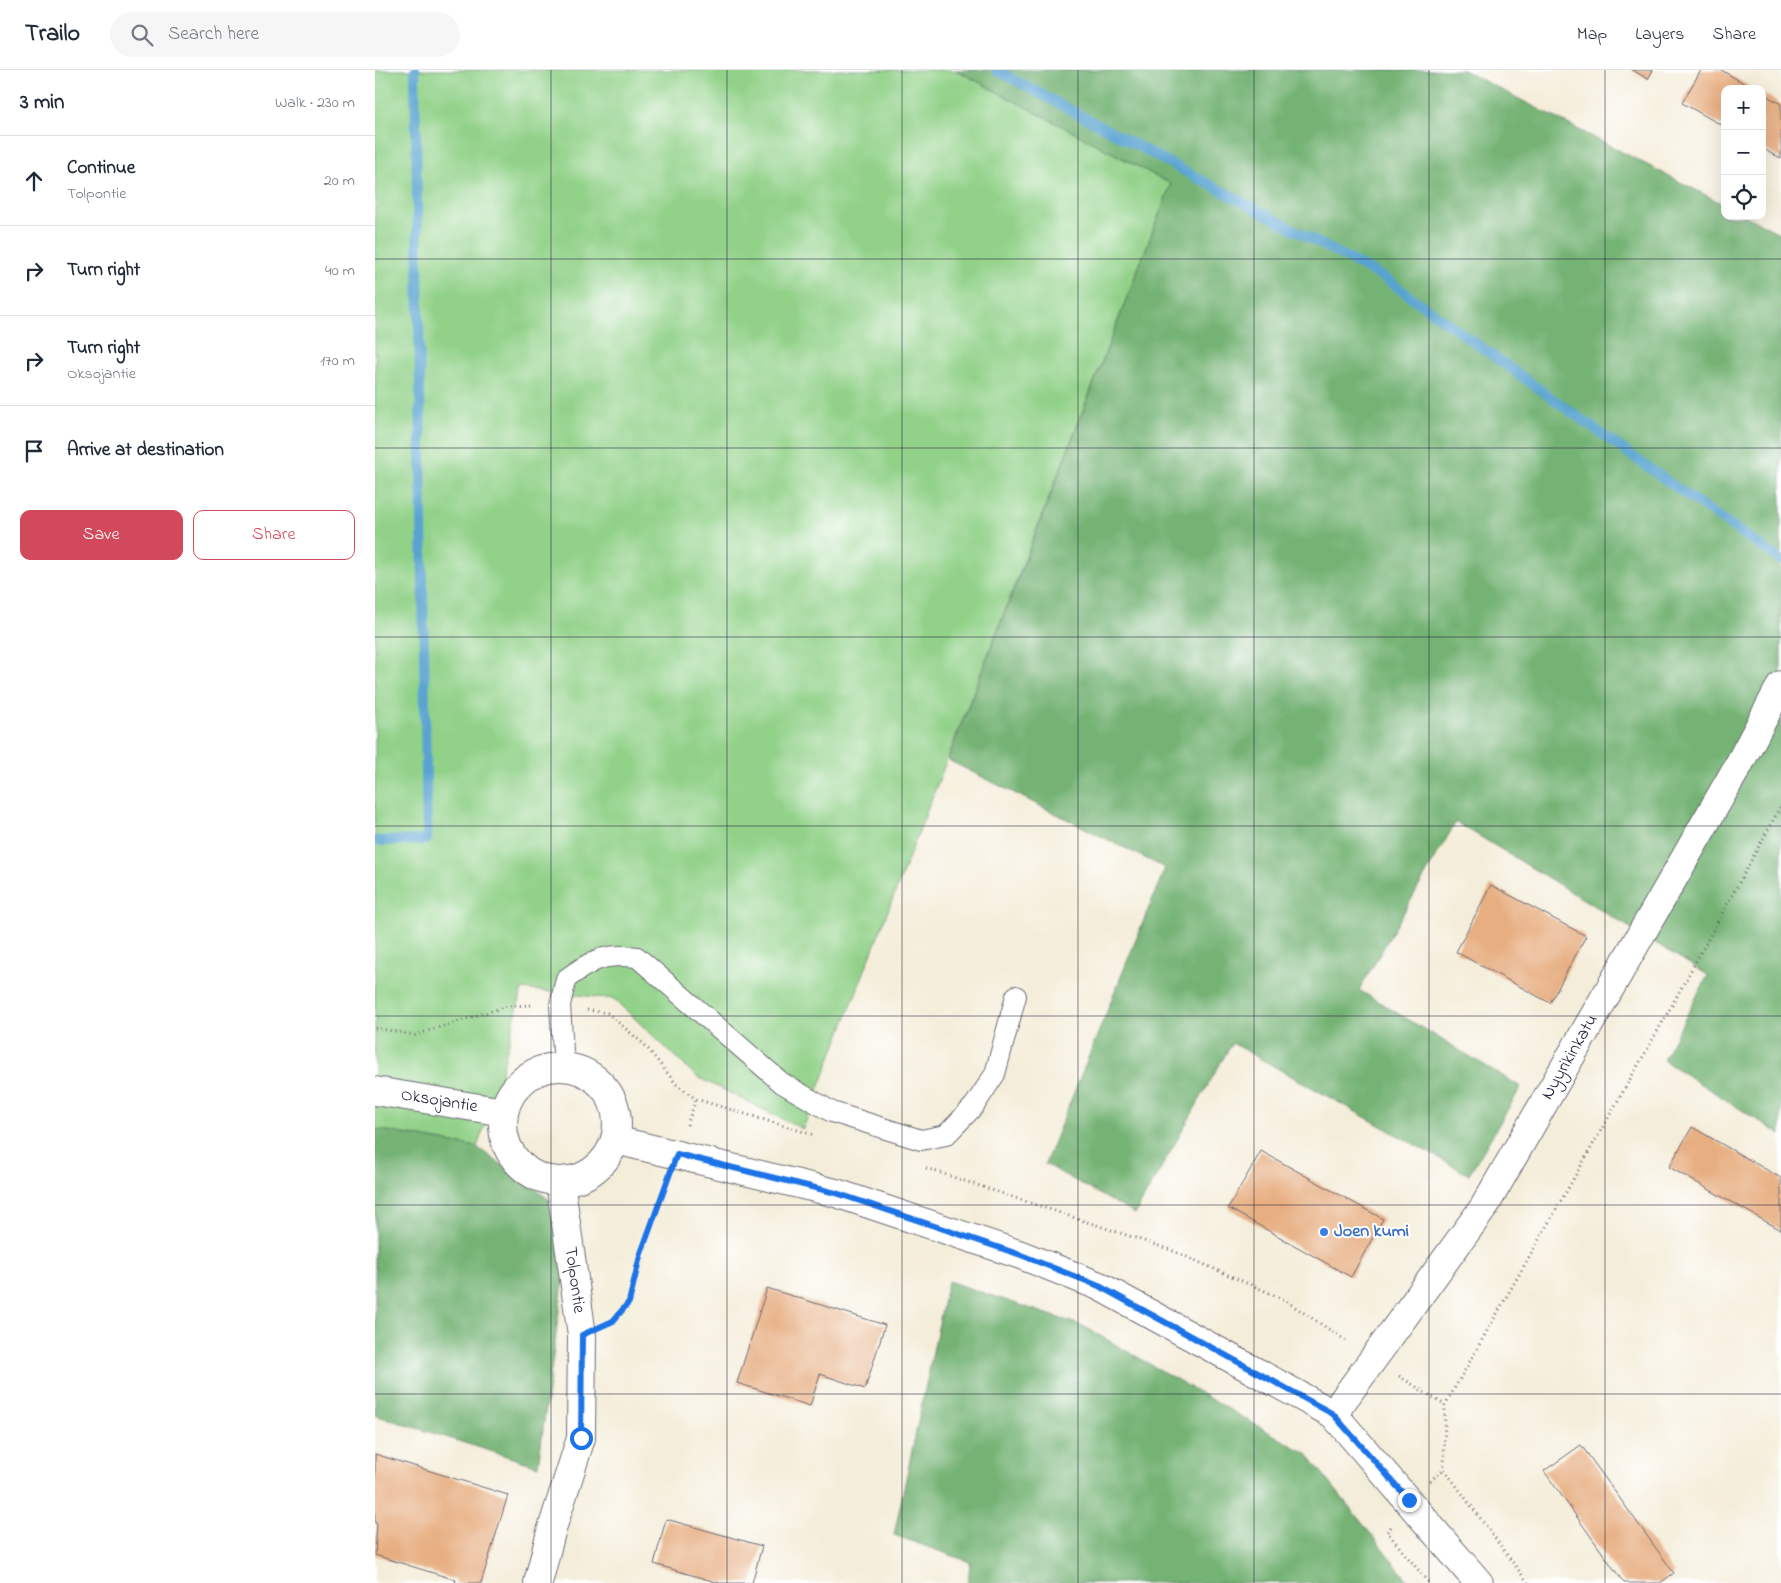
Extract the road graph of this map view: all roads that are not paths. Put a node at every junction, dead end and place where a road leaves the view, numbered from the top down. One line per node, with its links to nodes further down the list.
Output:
1 (1781, 685): 8 (street, Nyyrikinkatu)
2 (1016, 996): 3 (lane)
3 (564, 1067): 5 (street); 6 (street)
4 (375, 1091): 5 (street, Oksojantie)
5 (504, 1112): 7 (street)
6 (615, 1140): 7 (street); 8 (street)
7 (560, 1181): 9 (street, Tolpontie)
8 (1333, 1414): 10 (street)
9 (538, 1583)
10 (1479, 1583)

